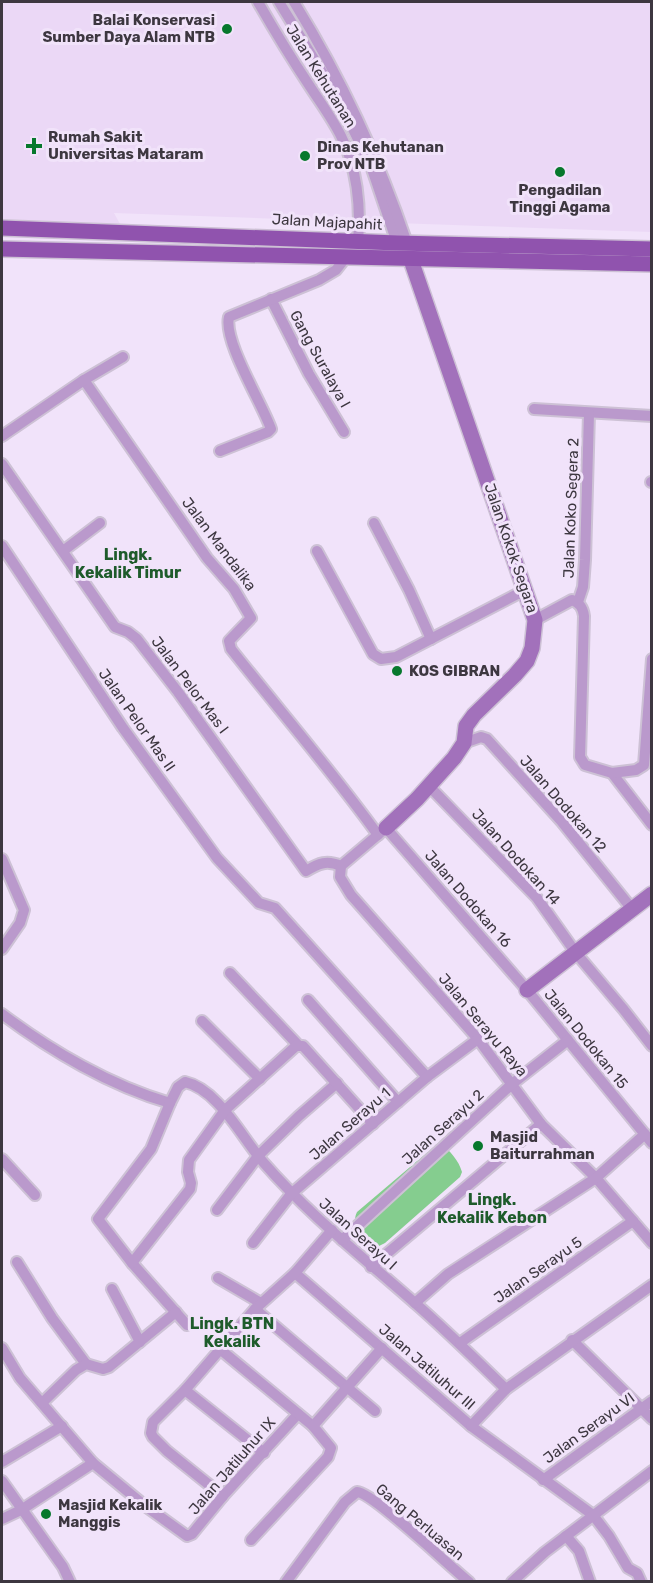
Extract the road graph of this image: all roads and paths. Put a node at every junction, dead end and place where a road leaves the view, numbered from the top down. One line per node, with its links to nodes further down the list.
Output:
1 (258, 2): 5 (street, Jalan Kehutanan)
2 (279, 2): 6 (street)
3 (294, 2): 6 (street)
4 (2, 228): 5 (main road, Jalan Majapahit)
5 (358, 241): 6 (main road, Jalan Majapahit)
6 (402, 243): 8 (main road, Jalan Majapahit)
7 (2, 249): 9 (main road)
8 (651, 249)
9 (347, 256): 10 (main road); 12 (street)
10 (411, 260): 11 (main road); 27 (street, Jalan Kokok Segara)
11 (651, 264)
12 (271, 299): 18 (street, Gang Suralaya I); 20 (street)
13 (123, 357): 14 (street)
14 (84, 380): 19 (street); 37 (street, Jalan Mandalika)
15 (534, 409): 16 (street)
16 (589, 413): 17 (street); 28 (street, Jalan Koko Segera 2)
17 (651, 416)
18 (344, 432)
19 (2, 436)
20 (220, 451)
21 (2, 464): 25 (street, Jalan Pelor Mas I)
22 (100, 523): 25 (street)
23 (374, 523): 30 (street)
24 (2, 546): 53 (street, Jalan Pelor Mas II)
25 (63, 551): 39 (street, Jalan Pelor Mas I)
26 (317, 551): 30 (street)
27 (525, 590): 29 (street, Jalan Kokok Segara); 30 (street)
28 (580, 605): 29 (street); 34 (street, Jalan Koko Segera 2)
29 (535, 620): 33 (street, Jalan Kokok Segara)
30 (431, 639)
31 (651, 659): 32 (street)
32 (650, 706): 34 (street)
33 (464, 743): 35 (street, Jalan Kokok Segara); 41 (street, Jalan Dodokan 12)
34 (612, 773): 36 (street)
35 (429, 786): 37 (street, Jalan Kokok Segara); 43 (street, Jalan Dodokan 14)
36 (651, 825)
37 (382, 832): 39 (street); 45 (street, Jalan Dodokan 16)
38 (2, 859): 42 (street)
39 (341, 866): 49 (street, Jalan Serayu Raya)
40 (651, 894): 41 (street)
41 (632, 909): 43 (street)
42 (2, 949)
43 (576, 953): 45 (street); 52 (street, Jalan Dodokan 14)
44 (230, 973): 51 (street)
45 (527, 990): 50 (street, Jalan Dodokan 15)
46 (308, 1000): 57 (street)
47 (2, 1014): 58 (street)
48 (202, 1021): 54 (street)
49 (478, 1039): 53 (street, Jalan Serayu 1); 56 (street, Jalan Serayu Raya)
50 (568, 1040): 56 (street, Jalan Serayu 2); 62 (street, Jalan Dodokan 15)
51 (298, 1045): 54 (street); 55 (street)
52 (651, 1046)
53 (427, 1077): 57 (street, Jalan Serayu 1)
54 (260, 1078): 59 (street)
55 (337, 1083): 60 (street); 63 (street)
56 (512, 1084): 61 (street, Jalan Serayu Raya); 71 (street, Jalan Serayu 2)
57 (398, 1102): 60 (street, Jalan Serayu 1)
58 (170, 1103): 59 (street, Jalan Serayu I); 75 (street)
59 (225, 1110): 63 (street, Jalan Serayu I); 75 (street)
60 (373, 1124): 66 (street, Jalan Serayu 1)
61 (541, 1124): 65 (street, Jalan Serayu Raya); 76 (street)
62 (648, 1139): 65 (street, Jalan Dodokan 15)
63 (258, 1156): 66 (street, Jalan Serayu I); 68 (street)
64 (2, 1159): 67 (street)
65 (596, 1178): 69 (street, Jalan Serayu Raya); 81 (street, Jalan Dodokan 15)
66 (291, 1194): 70 (street, Jalan Serayu I); 72 (street, Jalan Serayu 1)
67 (35, 1195)
68 (217, 1210)
69 (633, 1221): 73 (street, Jalan Serayu Raya); 87 (street, Jalan Serayu 5)
70 (333, 1230): 71 (street, Jalan Serayu I); 77 (street)
71 (342, 1240): 76 (street, Jalan Serayu I)
72 (253, 1243)
73 (651, 1243)
74 (16, 1262): 91 (street)
75 (132, 1263): 83 (street)
76 (370, 1267): 81 (street, Jalan Serayu I)
77 (295, 1273): 82 (street); 89 (street, Jalan Jatiluhur III)
78 (218, 1278): 82 (street)
79 (651, 1285): 85 (street)
80 (112, 1289): 86 (street)
81 (415, 1303): 87 (street, Jalan Serayu I)
82 (258, 1306): 90 (street); 92 (street)
83 (176, 1312): 84 (street); 86 (street)
84 (187, 1325)
85 (572, 1340): 93 (street); 97 (street)
86 (140, 1342): 91 (street)
87 (460, 1344): 93 (street, Jalan Serayu I)
88 (2, 1348): 96 (street)
89 (382, 1348): 92 (street); 103 (street, Jalan Jatiluhur III)
90 (220, 1350): 94 (street); 99 (street)
91 (86, 1364): 96 (street)
92 (347, 1386): 98 (street); 102 (street)
93 (506, 1389): 103 (street)
94 (184, 1390): 104 (street); 110 (street)
95 (651, 1401): 97 (street, Jalan Serayu VI)
96 (42, 1403): 101 (street)
97 (642, 1408): 100 (street); 108 (street, Jalan Serayu VI)
98 (375, 1411)
99 (298, 1414): 102 (street); 104 (street, Jalan Jatiluhur IX)
100 (651, 1419)
101 (62, 1426): 105 (street); 106 (street)
102 (313, 1426): 115 (street)
103 (471, 1426): 108 (street, Jalan Jatiluhur III)
104 (264, 1453): 110 (street, Jalan Jatiluhur IX)
105 (2, 1462)
106 (93, 1463): 110 (street, Jalan Jatiluhur IX); 111 (street)
107 (651, 1471): 112 (street)
108 (543, 1480): 112 (street, Jalan Jatiluhur III)
109 (2, 1481): 111 (street)
110 (223, 1496)
111 (21, 1510): 113 (street); 116 (street)
112 (593, 1515): 114 (street); 121 (street, Jalan Jatiluhur III)
113 (2, 1520)
114 (566, 1536): 119 (street); 120 (street)
115 (251, 1540)
116 (70, 1581)
117 (286, 1581): 118 (street, Gang Perluasan)
118 (469, 1581)
119 (512, 1581)
120 (590, 1581)
121 (641, 1581)

